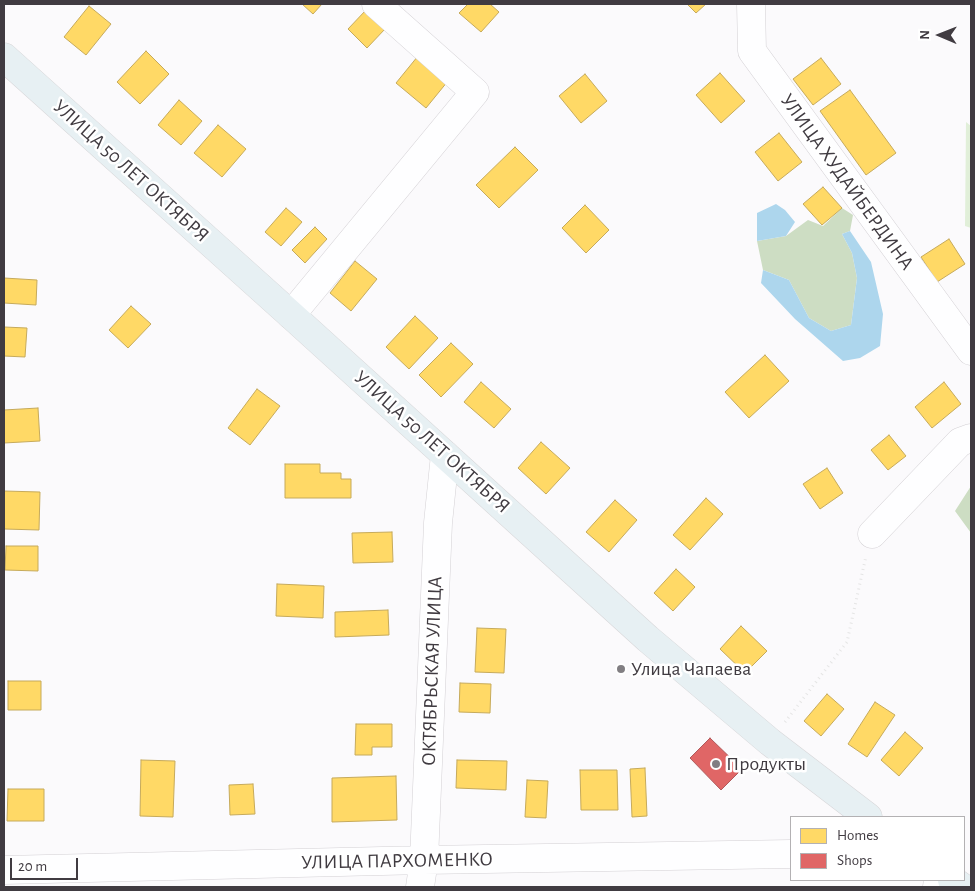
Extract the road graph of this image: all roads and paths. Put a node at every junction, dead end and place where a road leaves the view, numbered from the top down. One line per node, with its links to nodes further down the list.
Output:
1 (376, 4): 4 (street)
2 (752, 4): 5 (street, УЛИЦА ХУДАЙБЕРДИНА)
3 (5, 67): 4 (main road, УЛИЦА 50 ЛЕТ ОКТЯБРЯ)
4 (291, 315): 7 (main road, УЛИЦА 50 ЛЕТ ОКТЯБРЯ)
5 (971, 351)
6 (971, 438): 8 (street)
7 (445, 455): 9 (main road, УЛИЦА 50 ЛЕТ ОКТЯБРЯ); 12 (street, ОКТЯБРЬСКАЯ УЛИЦА)
8 (872, 534): 9 (path)
9 (770, 742): 10 (main road, УЛИЦА 50 ЛЕТ ОКТЯБРЯ)
10 (867, 816)
11 (790, 854): 12 (street, УЛИЦА ПАРХОМЕНКО)
12 (424, 860): 13 (street, УЛИЦА ПАРХОМЕНКО); 14 (street, ОКТЯБРЬСКАЯ УЛИЦА)
13 (4, 870)
14 (420, 887)

